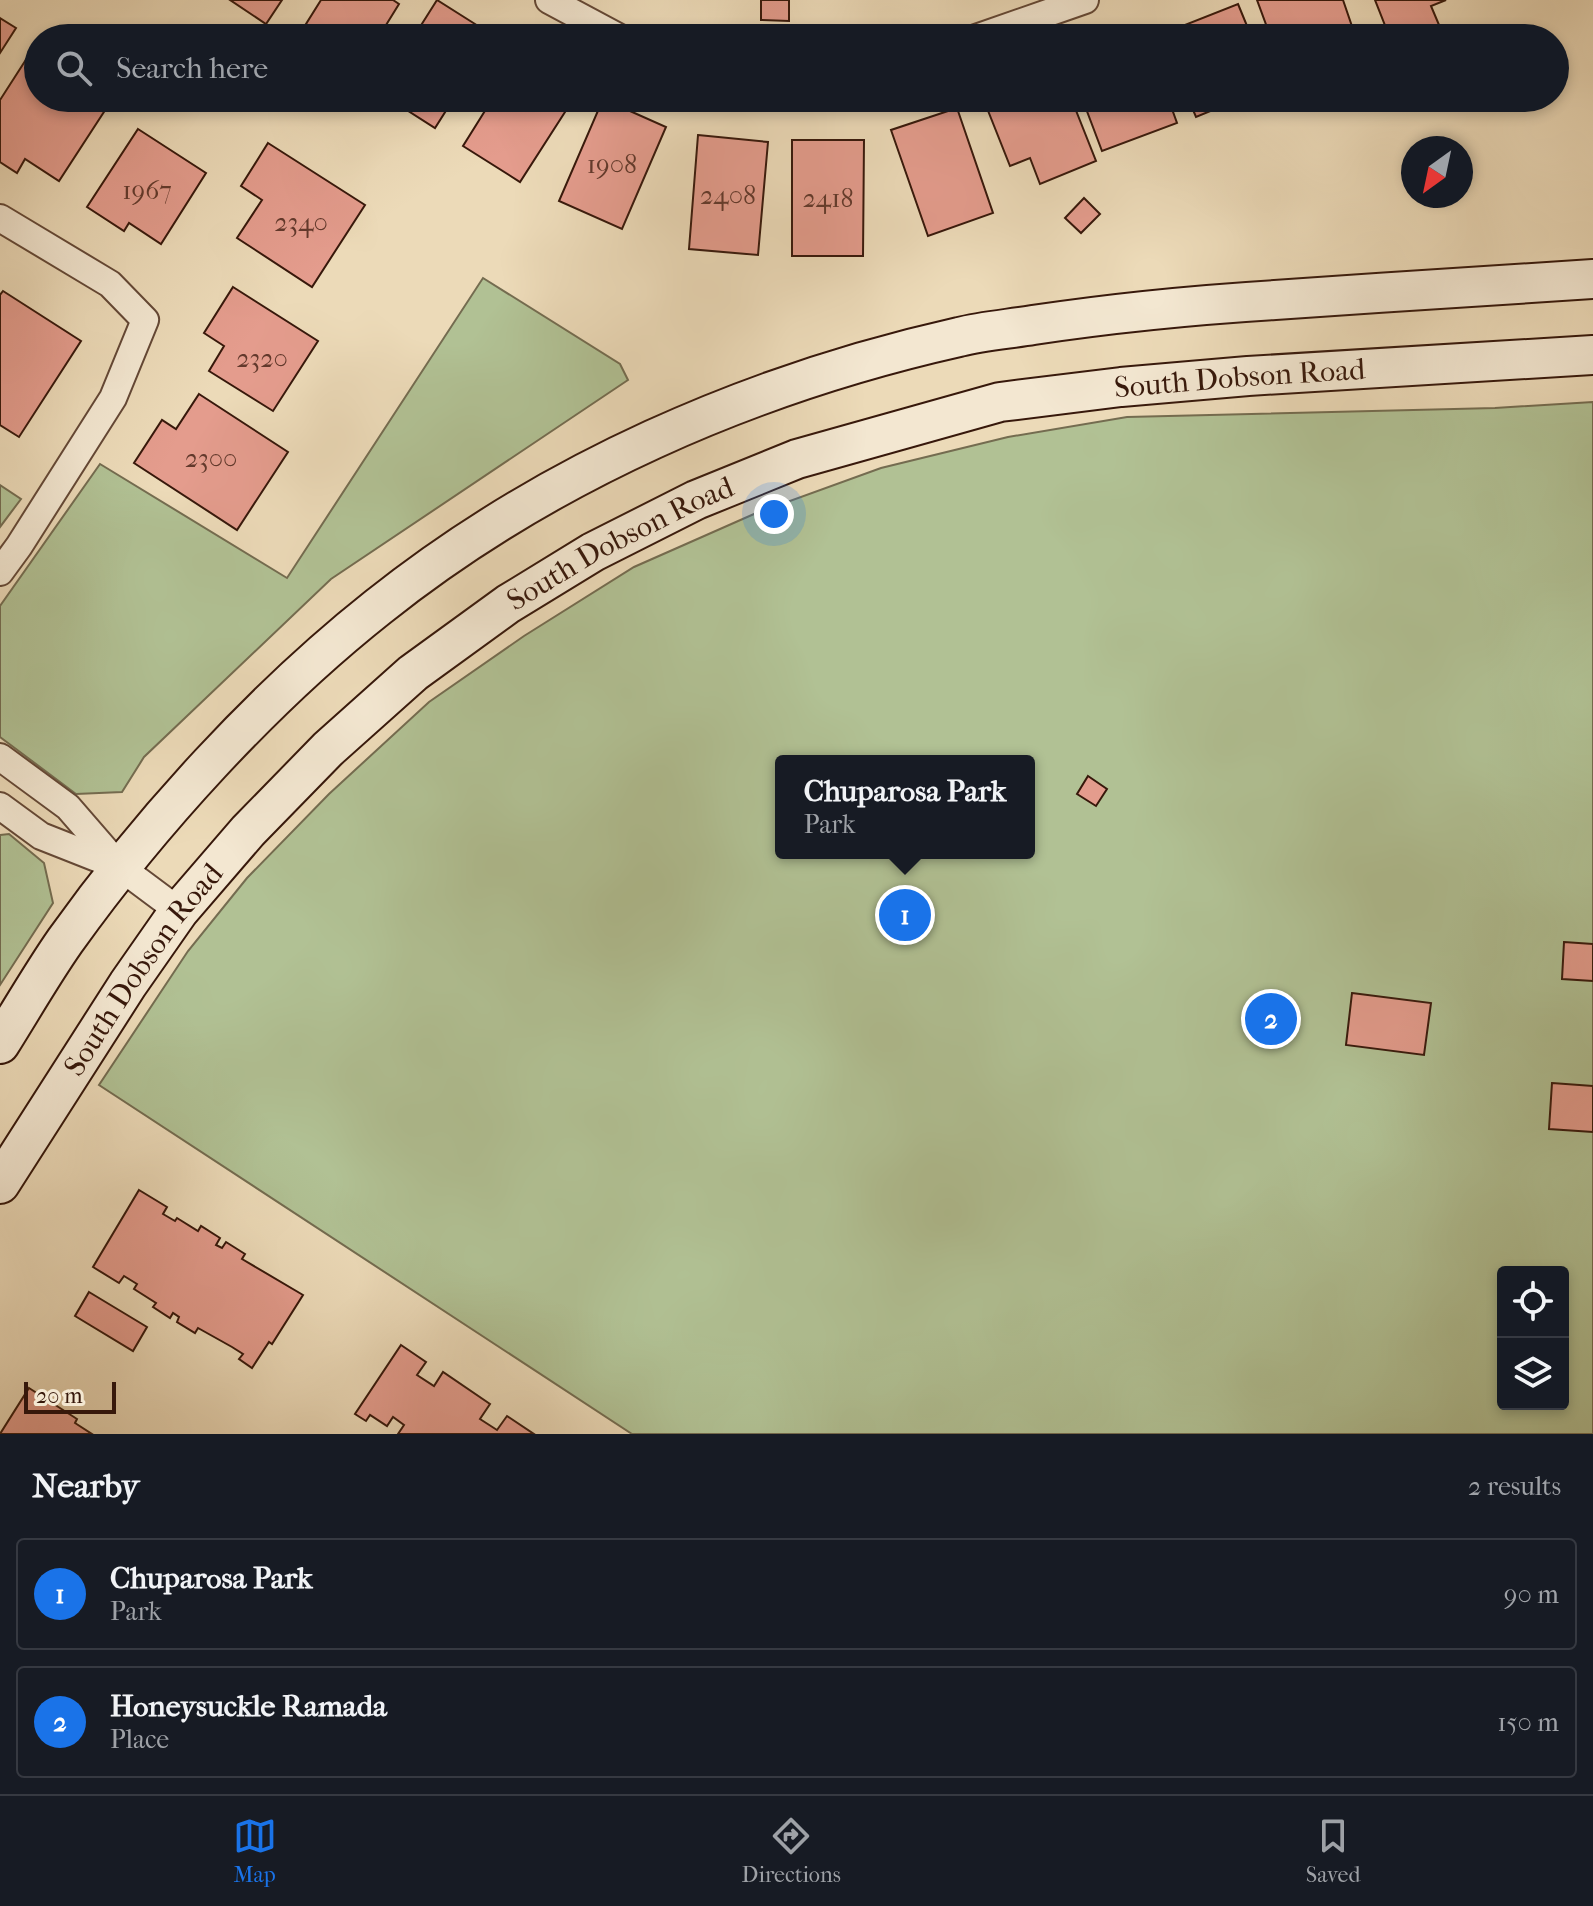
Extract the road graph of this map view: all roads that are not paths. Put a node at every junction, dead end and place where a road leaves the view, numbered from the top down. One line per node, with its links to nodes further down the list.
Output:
1 (549, 0): 4 (street)
2 (1085, 0): 3 (street)
3 (1050, 6): 5 (street)
4 (594, 24)
5 (1008, 24)
6 (0, 218): 9 (street)
7 (1593, 279): 12 (main road)
8 (1593, 355): 13 (main road, South Dobson Road)
9 (0, 572)
10 (1, 759): 12 (street)
11 (0, 806): 12 (street)
12 (120, 867): 13 (street); 14 (main road)
13 (179, 911): 15 (main road, South Dobson Road)
14 (0, 1044)
15 (0, 1184)

